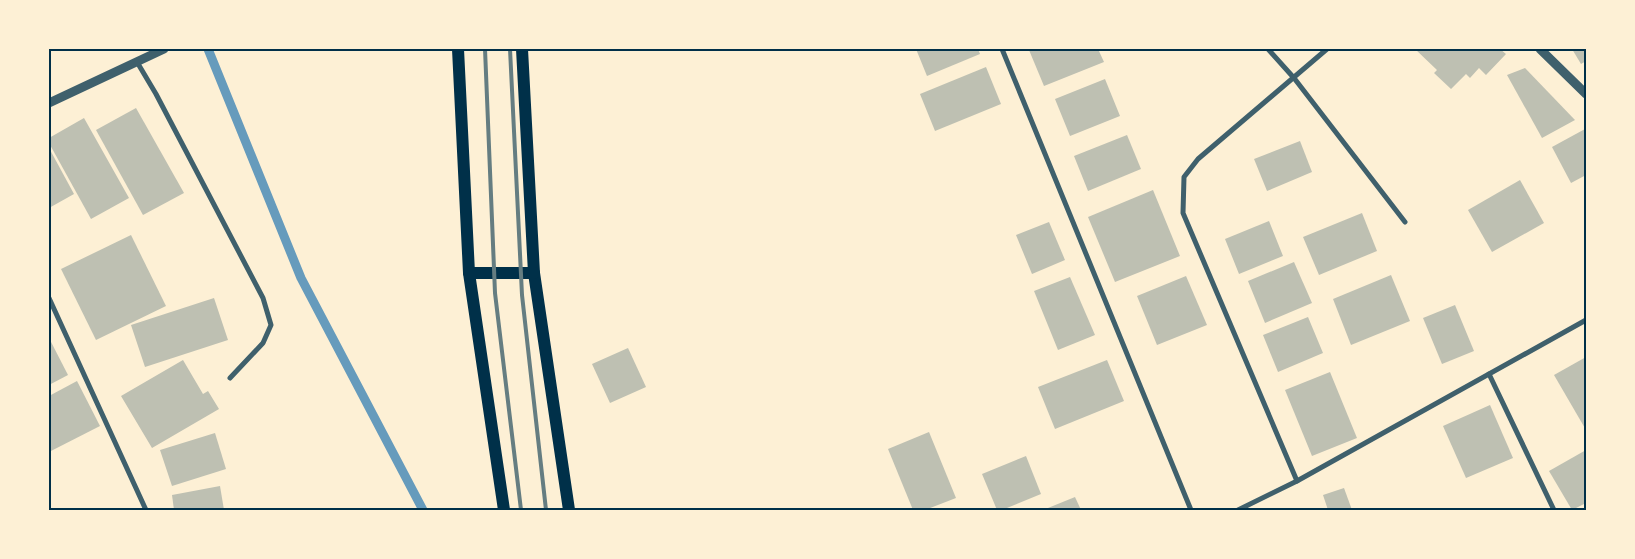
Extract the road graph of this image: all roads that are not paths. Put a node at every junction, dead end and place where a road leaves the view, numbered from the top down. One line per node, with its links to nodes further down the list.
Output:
1 (458, 49): 13 (main road)
2 (522, 49): 14 (main road)
3 (1002, 49): 23 (street)
4 (1268, 49): 9 (street)
5 (1327, 49): 9 (street)
6 (1540, 49): 10 (street)
7 (161, 51): 8 (street)
8 (137, 62): 11 (street); 18 (street)
9 (1294, 78): 12 (street); 19 (street)
10 (1586, 94)
11 (49, 103)
12 (1405, 222)
13 (469, 273): 14 (main road); 21 (main road)
14 (534, 274): 22 (main road)
15 (49, 298): 20 (street)
16 (1586, 320): 17 (street)
17 (1489, 374): 19 (street); 25 (street)
18 (230, 378)
19 (1297, 481): 24 (street)
20 (146, 510)
21 (504, 510)
22 (569, 510)
23 (1191, 510)
24 (1238, 510)
25 (1554, 510)

